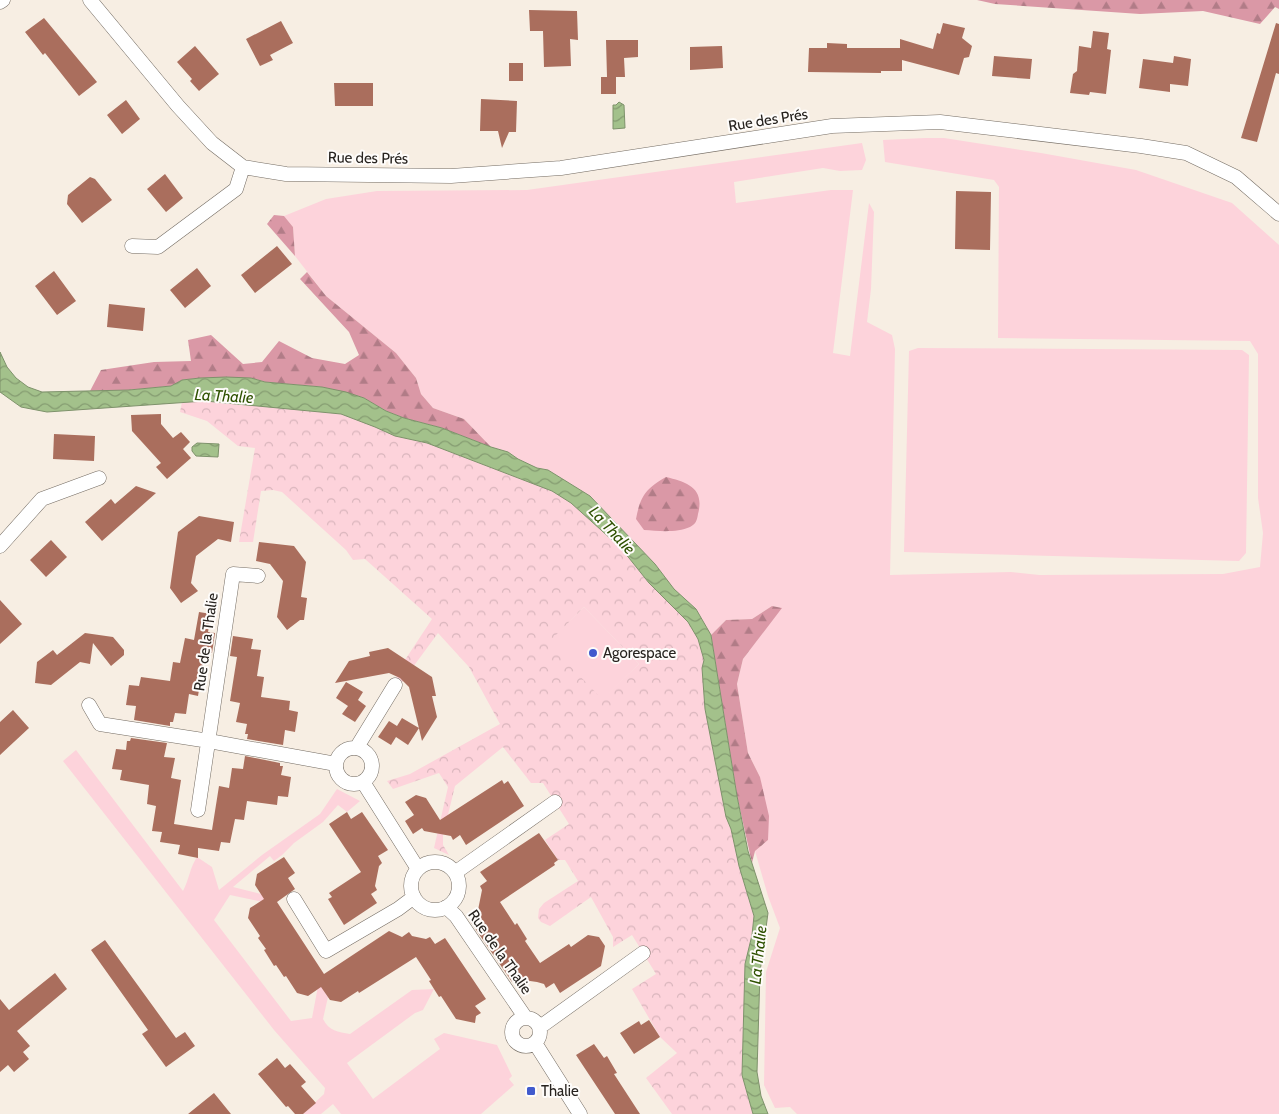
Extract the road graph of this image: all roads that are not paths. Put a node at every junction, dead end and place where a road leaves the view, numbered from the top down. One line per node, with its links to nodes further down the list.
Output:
1 (90, 0): 2 (street, Rue des Prés)
2 (243, 167): 3 (street, Rue des Prés); 4 (street)
3 (1279, 214)
4 (132, 246)
5 (99, 478): 6 (street)
6 (0, 546)
7 (258, 576): 10 (street, Rue de la Thalie)
8 (395, 685): 11 (street)
9 (89, 705): 10 (street)
10 (209, 741): 12 (street); 15 (street, Rue de la Thalie)
11 (358, 747): 12 (street); 13 (street)
12 (336, 764): 13 (street)
13 (363, 782): 16 (street)
14 (555, 802): 17 (street)
15 (198, 810)
16 (418, 869): 17 (street); 18 (street)
17 (456, 872): 20 (street, Rue de la Thalie)
18 (414, 897): 19 (street); 20 (street, Rue de la Thalie)
19 (294, 899)
20 (446, 908): 22 (street, Rue de la Thalie)
21 (643, 954): 23 (street)
22 (525, 1017): 23 (street, Rue de la Thalie); 24 (street, Rue de la Thalie)
23 (540, 1027): 24 (street)
24 (535, 1043): 25 (street)
25 (580, 1114)

